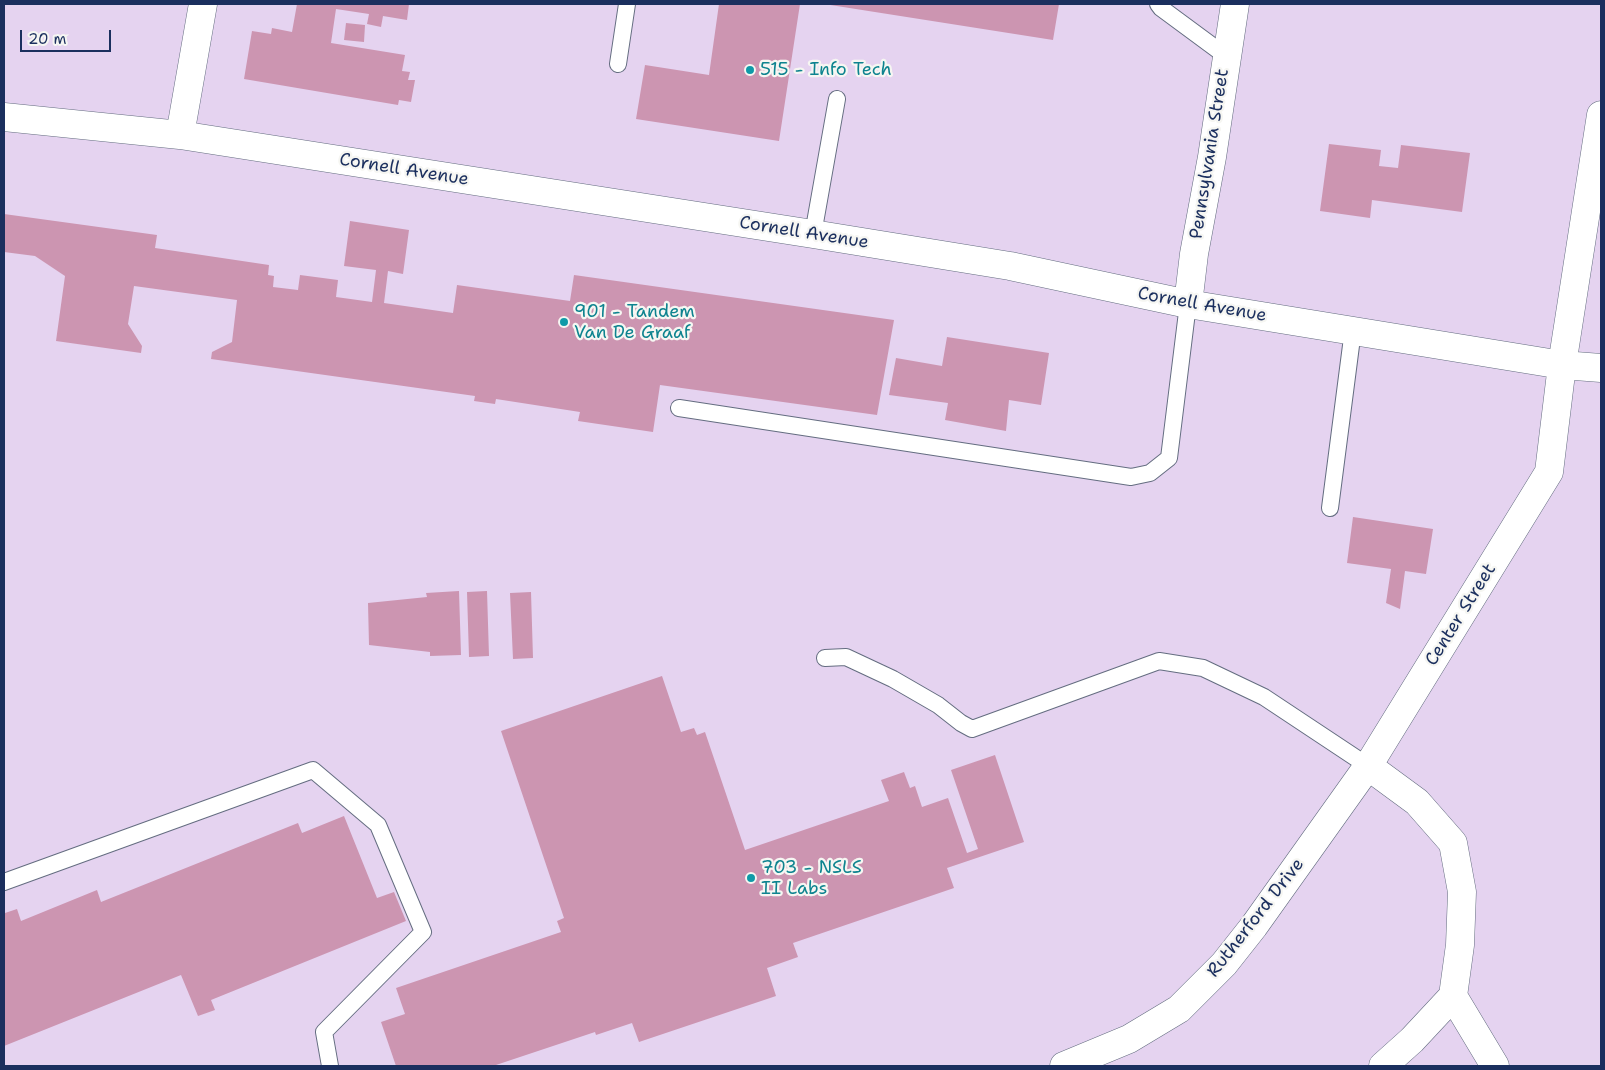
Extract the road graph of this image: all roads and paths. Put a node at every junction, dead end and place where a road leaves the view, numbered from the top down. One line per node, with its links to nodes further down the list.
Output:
1 (203, 4): 10 (street)
2 (627, 4): 6 (lane)
3 (1158, 4): 5 (lane)
4 (1234, 4): 5 (street, Pennsylvania Street)
5 (1226, 56): 12 (street, Pennsylvania Street)
6 (618, 64)
7 (837, 99): 11 (lane)
8 (1601, 115): 14 (street, Center Street)
9 (4, 117): 10 (street, Cornell Avenue)
10 (180, 135): 11 (street, Cornell Avenue)
11 (813, 234): 12 (street, Cornell Avenue)
12 (1188, 304): 13 (street, Cornell Avenue); 16 (lane)
13 (1353, 330): 14 (street, Cornell Avenue); 17 (lane)
14 (1562, 365): 15 (street, Cornell Avenue); 19 (street, Center Street)
15 (1601, 368)
16 (679, 408)
17 (1330, 508)
18 (825, 658): 19 (lane)
19 (1368, 766): 21 (street); 23 (street, Rutherford Drive)
20 (4, 882): 22 (lane)
21 (1453, 996): 24 (street); 25 (street)
22 (330, 1066)
23 (1064, 1066)
24 (1383, 1066)
25 (1495, 1066)

